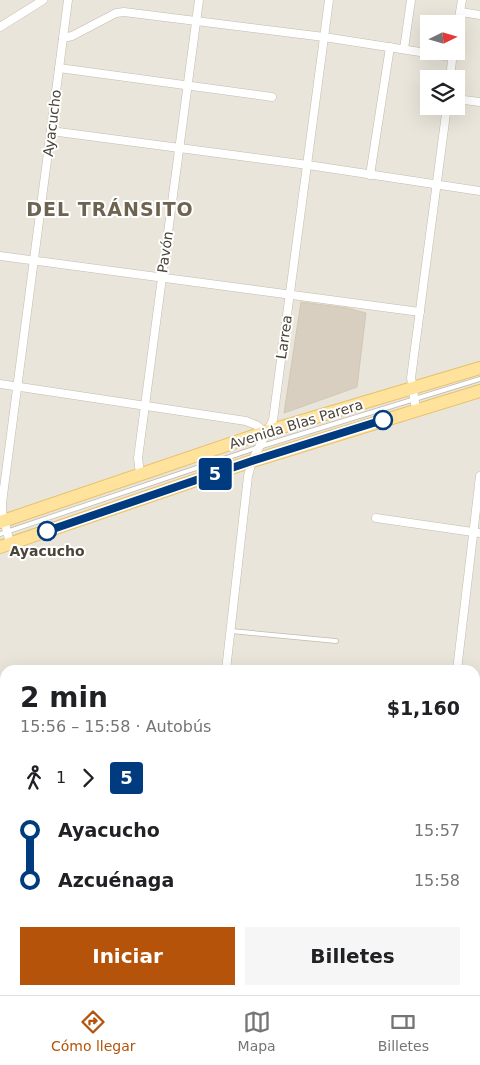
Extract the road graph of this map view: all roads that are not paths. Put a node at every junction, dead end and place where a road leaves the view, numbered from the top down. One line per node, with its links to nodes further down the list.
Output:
1 (43, 0): 11 (street)
2 (68, 0): 13 (street, Ayacucho)
3 (199, 0): 10 (street, Pavón)
4 (329, 0): 12 (street, Larrea)
5 (411, 0): 15 (street)
6 (462, 0): 7 (street)
7 (461, 12): 8 (street); 9 (street)
8 (460, 15)
9 (480, 15)
10 (197, 21): 12 (street); 13 (street); 18 (street, Pavón)
11 (0, 28)
12 (324, 37): 14 (street); 25 (street, Larrea)
13 (63, 38): 17 (street, Ayacucho)
14 (390, 47): 15 (street); 26 (street)
15 (404, 49): 16 (street)
16 (420, 51)
17 (59, 68): 18 (street); 23 (street, Ayacucho)
18 (188, 86): 19 (street); 24 (street, Pavón)
19 (272, 97)
20 (465, 100): 21 (street)
21 (480, 102)
22 (446, 115): 27 (street)
23 (51, 130): 24 (street); 30 (street, Ayacucho)
24 (180, 149): 25 (street); 31 (street, Pavón)
25 (308, 165): 26 (street); 32 (street, Larrea)
26 (370, 175): 27 (street)
27 (436, 186): 28 (street); 33 (street)
28 (480, 192)
29 (0, 256): 30 (street)
30 (34, 261): 31 (street); 37 (street, Ayacucho)
31 (162, 278): 32 (street); 40 (street, Pavón)
32 (290, 295): 33 (street); 41 (street, Larrea)
33 (420, 312): 39 (street)
34 (480, 368): 39 (main road, Avenida Blas Parera)
35 (480, 379): 39 (lane)
36 (0, 384): 37 (street)
37 (17, 387): 40 (street); 47 (street, Ayacucho)
38 (480, 391): 39 (main road, Avenida Blas Parera)
39 (414, 398): 41 (main road, Avenida Blas Parera); 42 (lane); 43 (main road, Avenida Blas Parera)
40 (145, 406): 41 (street); 44 (street, Pavón)
41 (266, 432): 42 (street, Larrea); 44 (main road, Avenida Blas Parera)
42 (259, 447): 43 (street, Larrea); 47 (lane)
43 (252, 461): 47 (main road, Avenida Blas Parera); 49 (street, Larrea)
44 (140, 474): 47 (main road, Avenida Blas Parera)
45 (480, 476): 48 (street)
46 (376, 518): 48 (street)
47 (3, 533)
48 (476, 533): 52 (street)
49 (231, 631): 50 (lane); 51 (street, Larrea)
50 (336, 641)
51 (227, 665)
52 (457, 665)

